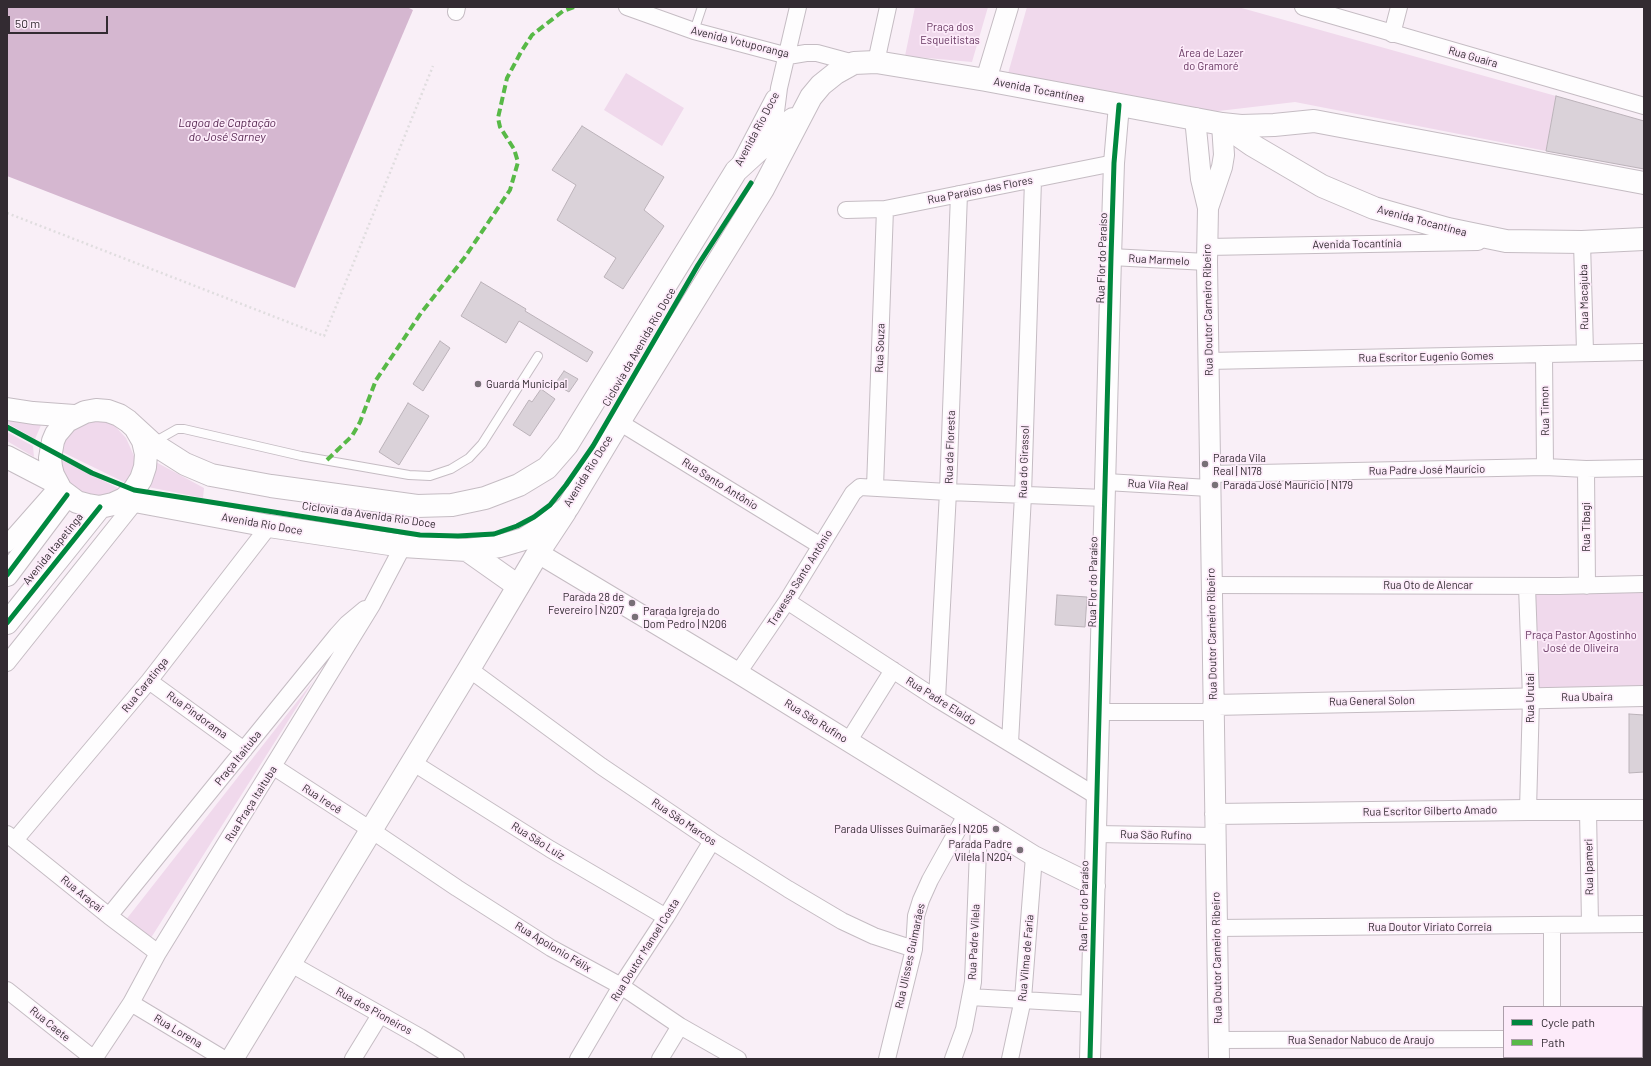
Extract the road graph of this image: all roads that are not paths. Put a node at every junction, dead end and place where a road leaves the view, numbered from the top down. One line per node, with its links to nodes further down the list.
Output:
1 (628, 7): 8 (street, Avenida Votuporanga)
2 (702, 7): 8 (lane)
3 (798, 7): 10 (street, Avenida Rio Doce)
4 (888, 7): 11 (street)
5 (1008, 7): 13 (street)
6 (1303, 7): 9 (street, Rua Guaíra)
7 (1399, 7): 9 (street)
8 (694, 31): 10 (street, Avenida Votuporanga)
9 (1392, 34): 16 (street, Rua Guaíra)
10 (788, 56): 12 (street, Avenida Votuporanga); 14 (street, Avenida Rio Doce)
11 (876, 62): 12 (main road, Avenida Tocantínea); 13 (main road, Avenida Tocantínea)
12 (854, 63): 17 (main road, Avenida Rio Doce)
13 (986, 80): 15 (main road, Avenida Tocantínea)
14 (779, 88): 20 (street, Avenida Rio Doce); 22 (street, Avenida Rio Doce)
15 (1119, 105): 18 (main road, Avenida Tocantínea); 21 (street, Rua Flor do Paraíso)
16 (1644, 106)
17 (805, 108): 20 (main road, Avenida Rio Doce); 25 (main road, Avenida Rio Doce)
18 (1195, 118): 19 (main road, Avenida Tocantínea); 27 (street, Rua Doutor Carneiro Ribeiro)
19 (1222, 124): 24 (main road, Avenida Tocantínea); 27 (street, Rua Doutor Carneiro Ribeiro); 31 (main road, Avenida Tocantínea)
20 (773, 138): 22 (main road, Avenida Rio Doce); 25 (street, Avenida Rio Doce)
21 (1114, 163): 23 (street, Rua Paraíso das Flores); 34 (street, Rua Flor do Paraíso)
22 (736, 171): 43 (main road, Avenida Rio Doce)
23 (1032, 180): 26 (street, Rua Paraíso das Flores); 53 (street, Rua do Girassol)
24 (1644, 184)
25 (763, 189): 42 (main road, Avenida Rio Doce)
26 (959, 194): 28 (street, Rua Paraíso das Flores); 52 (street, Rua da Floresta)
27 (1208, 208): 33 (street, Rua Doutor Carneiro Ribeiro)
28 (885, 209): 29 (street, Rua Paraíso das Flores); 49 (street, Rua Souza)
29 (846, 210)
30 (1644, 240): 32 (main road, Avenida Tocantínea)
31 (1506, 241): 32 (main road, Avenida Tocantínea); 33 (street, Avenida Tocantínia)
32 (1582, 242): 35 (street, Rua Macajuba)
33 (1207, 254): 34 (street, Rua Marmelo); 39 (street, Rua Doutor Carneiro Ribeiro)
34 (1111, 257): 51 (street, Rua Flor do Paraíso)
35 (1585, 352): 36 (street, Rua Escritor Eugenio Gomes); 37 (street, Rua Escritor Eugenio Gomes)
36 (1644, 352)
37 (1544, 354): 39 (street, Rua Escritor Eugenio Gomes); 45 (street, Rua Timon)
38 (538, 356): 43 (lane)
39 (1208, 361): 48 (street, Rua Doutor Carneiro Ribeiro)
40 (7, 409): 41 (main road, Avenida Rio Doce)
41 (74, 416): 43 (main road, Avenida Rio Doce); 50 (main road, Avenida Rio Doce)
42 (619, 422): 56 (main road, Avenida Rio Doce); 60 (street, Rua Santo Antônio)
43 (144, 436): 54 (main road, Avenida Rio Doce)
44 (7, 457): 50 (main road, Avenida Rio Doce)
45 (1546, 467): 47 (street, Rua Padre José Maurício); 48 (street, Rua Padre José Maurício)
46 (1644, 468): 47 (street, Rua Padre José Maurício)
47 (1586, 469): 68 (street, Rua Tibagi)
48 (1210, 481): 51 (street, Rua Vila Real); 65 (street, Rua Doutor Carneiro Ribeiro)
49 (869, 487): 52 (street, Rua Vila Real); 60 (street, Travessa Santo Antônio)
50 (61, 488): 55 (main road, Avenida Rio Doce); 58 (street); 63 (main road, Avenida Itapetinga)
51 (1106, 490): 53 (street, Rua Vila Real); 81 (street, Rua Flor do Paraíso)
52 (948, 492): 53 (street, Rua Vila Real); 79 (street, Rua da Floresta)
53 (1023, 495): 83 (street, Rua do Girassol)
54 (130, 500): 55 (main road, Avenida Rio Doce); 57 (main road, Avenida Rio Doce); 72 (street)
55 (100, 507): 71 (main road, Avenida Itapetinga)
56 (568, 507): 61 (main road, Avenida Rio Doce); 62 (main road)
57 (269, 526): 59 (main road, Avenida Rio Doce); 76 (street, Rua Caratinga)
58 (7, 544)
59 (403, 546): 61 (main road, Avenida Rio Doce); 70 (street, Rua Praça Itaituba)
60 (821, 546): 69 (street, Travessa Santo Antônio)
61 (467, 550): 66 (main road)
62 (538, 553): 66 (main road); 75 (street, Rua São Rufino)
63 (7, 575)
64 (1644, 584): 68 (street, Rua Oto de Alencar)
65 (1212, 585): 67 (street, Rua Oto de Alencar); 80 (street, Rua Doutor Carneiro Ribeiro)
66 (518, 586): 73 (main road)
67 (1527, 586): 68 (street, Rua Oto de Alencar); 78 (street, Rua Urutai)
68 (1587, 586)
69 (787, 600): 74 (street, Rua Padre Elaido); 75 (street, Travessa Santo Antônio)
70 (372, 606): 84 (street, Praça Itaituba); 86 (street, Rua Praça Itaituba)
71 (7, 623)
72 (7, 663)
73 (470, 669): 85 (main road); 97 (street, Rua São Marcos)
74 (893, 670): 79 (street, Rua Padre Elaido); 82 (street)
75 (738, 673): 82 (street, Rua São Rufino)
76 (149, 681): 84 (street, Rua Pindorama); 96 (street, Rua Caratinga)
77 (1644, 696): 78 (street, Rua Ubaira)
78 (1531, 698): 80 (street, Rua General Solon); 88 (street, Rua Urutai)
79 (937, 699): 83 (street, Rua Padre Elaido)
80 (1213, 708): 81 (street, Rua General Solon); 91 (street, Rua Doutor Carneiro Ribeiro)
81 (1100, 712): 87 (street, Rua Flor do Paraíso)
82 (848, 742): 92 (street, Rua São Rufino)
83 (1010, 744): 87 (street, Rua Padre Elaido)
84 (244, 750): 100 (street, Praça Itaituba)
85 (412, 762): 93 (main road); 101 (street, Rua São Luiz)
86 (274, 767): 93 (street, Rua Irecê); 107 (street, Rua Praça Itaituba)
87 (1098, 797): 94 (street, Rua Flor do Paraíso)
88 (1528, 810): 90 (street, Rua Escritor Gilberto Amado); 91 (street, Rua Escritor Gilberto Amado)
89 (1644, 810): 90 (street, Rua Escritor Gilberto Amado)
90 (1588, 811): 102 (street, Rua Ipameri)
91 (1215, 814): 95 (street, Rua Doutor Carneiro Ribeiro)
92 (973, 819): 98 (street, Rua São Rufino); 106 (street, Rua Ulisses Guimarães); 111 (street, Rua Padre Vilela)
93 (371, 830): 108 (main road); 109 (street, Rua Apolonio Félix)
94 (1096, 834): 95 (street, Rua São Rufino); 99 (street, Rua Flor do Paraíso)
95 (1216, 836): 105 (street, Rua Doutor Carneiro Ribeiro)
96 (11, 837): 100 (street, Rua Araçai)
97 (712, 841): 101 (street, Rua Doutor Manoel Costa); 106 (street, Rua São Marcos)
98 (1034, 856): 99 (street, Rua São Rufino); 112 (street, Rua Vilma de Faria)
99 (1095, 886): 114 (street, Rua Flor do Paraíso)
100 (109, 916): 107 (street, Rua Araçai)
101 (666, 917): 109 (street, Rua Doutor Manoel Costa)
102 (1590, 924): 103 (street, Rua Doutor Viriato Correia); 104 (street, Rua Doutor Viriato Correia)
103 (1644, 924)
104 (1552, 926): 105 (street, Rua Doutor Viriato Correia); 115 (street)
105 (1216, 928): 119 (street, Rua Doutor Carneiro Ribeiro)
106 (914, 949): 128 (street, Rua Ulisses Guimarães)
107 (158, 953): 113 (street, Rua Praça Itaituba)
108 (291, 964): 116 (street, Rua dos Pioneiros); 122 (main road)
109 (621, 986): 117 (street, Rua Apolonio Félix); 125 (street, Rua Doutor Manoel Costa)
110 (7, 990): 120 (street, Rua Caete)
111 (970, 997): 112 (street); 129 (street, Rua Padre Vilela)
112 (1023, 1000): 114 (street); 130 (street, Rua Vilma de Faria)
113 (131, 1003): 120 (street, Rua Praça Itaituba); 121 (street, Rua Lorena)
114 (1092, 1004): 131 (street, Rua Flor do Paraíso)
115 (1552, 1006)
116 (380, 1015): 123 (street); 124 (street, Rua dos Pioneiros)
117 (680, 1026): 126 (street); 127 (street, Rua Apolonio Félix)
118 (1503, 1039): 119 (street, Rua Senador Nabuco de Araujo)
119 (1219, 1050)
120 (94, 1059)
121 (224, 1059)
122 (232, 1059)
123 (353, 1059)
124 (456, 1059)
125 (578, 1059)
126 (660, 1059)
127 (738, 1059)
128 (887, 1059)
129 (954, 1059)
130 (1010, 1059)
131 (1090, 1059)

